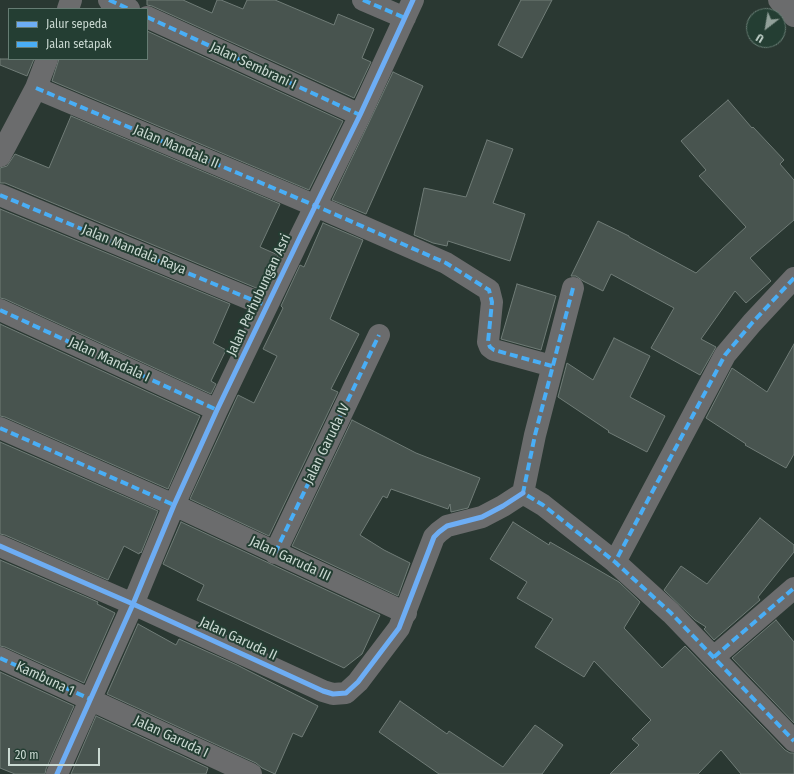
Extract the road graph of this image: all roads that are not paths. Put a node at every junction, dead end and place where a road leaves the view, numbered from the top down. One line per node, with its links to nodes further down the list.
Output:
1 (109, 0): 4 (street)
2 (363, 0): 5 (street)
3 (779, 0): 6 (street)
4 (127, 8)
5 (409, 9): 10 (street, Jalan Perhubungan Asri)
6 (794, 16)
7 (148, 17): 10 (street, Jalan Sembrani I)
8 (47, 60): 9 (street)
9 (36, 88): 11 (street); 13 (street, Jalan Mandala II)
10 (360, 115): 13 (street, Jalan Perhubungan Asri)
11 (0, 156)
12 (0, 195): 16 (street, Jalan Mandala Raya)
13 (316, 206): 16 (street, Jalan Perhubungan Asri); 19 (street, Jalan Mandala II)
14 (794, 278): 26 (street)
15 (572, 288): 19 (street)
16 (267, 306): 20 (street, Jalan Perhubungan Asri)
17 (0, 310): 20 (street, Jalan Mandala I)
18 (379, 335): 25 (street, Jalan Garuda IV)
19 (552, 366): 22 (street)
20 (218, 410): 23 (street, Jalan Perhubungan Asri)
21 (0, 428): 23 (street, Jalan Garuda III)
22 (522, 493): 26 (street); 29 (street)
23 (174, 505): 25 (street, Jalan Garuda III); 28 (street, Jalan Perhubungan Asri)
24 (0, 546): 28 (street)
25 (274, 553): 29 (street, Jalan Garuda III)
26 (615, 562): 30 (street)
27 (794, 588): 30 (street)
28 (134, 604): 29 (street, Jalan Garuda II); 32 (street, Jalan Perhubungan Asri)
29 (406, 613)
30 (714, 657): 33 (street)
31 (0, 658): 32 (street, Kambuna 1)
32 (90, 699): 34 (street, Jalan Perhubungan Asri); 35 (street, Jalan Garuda I)
33 (794, 741)
34 (57, 774)
35 (251, 774)

